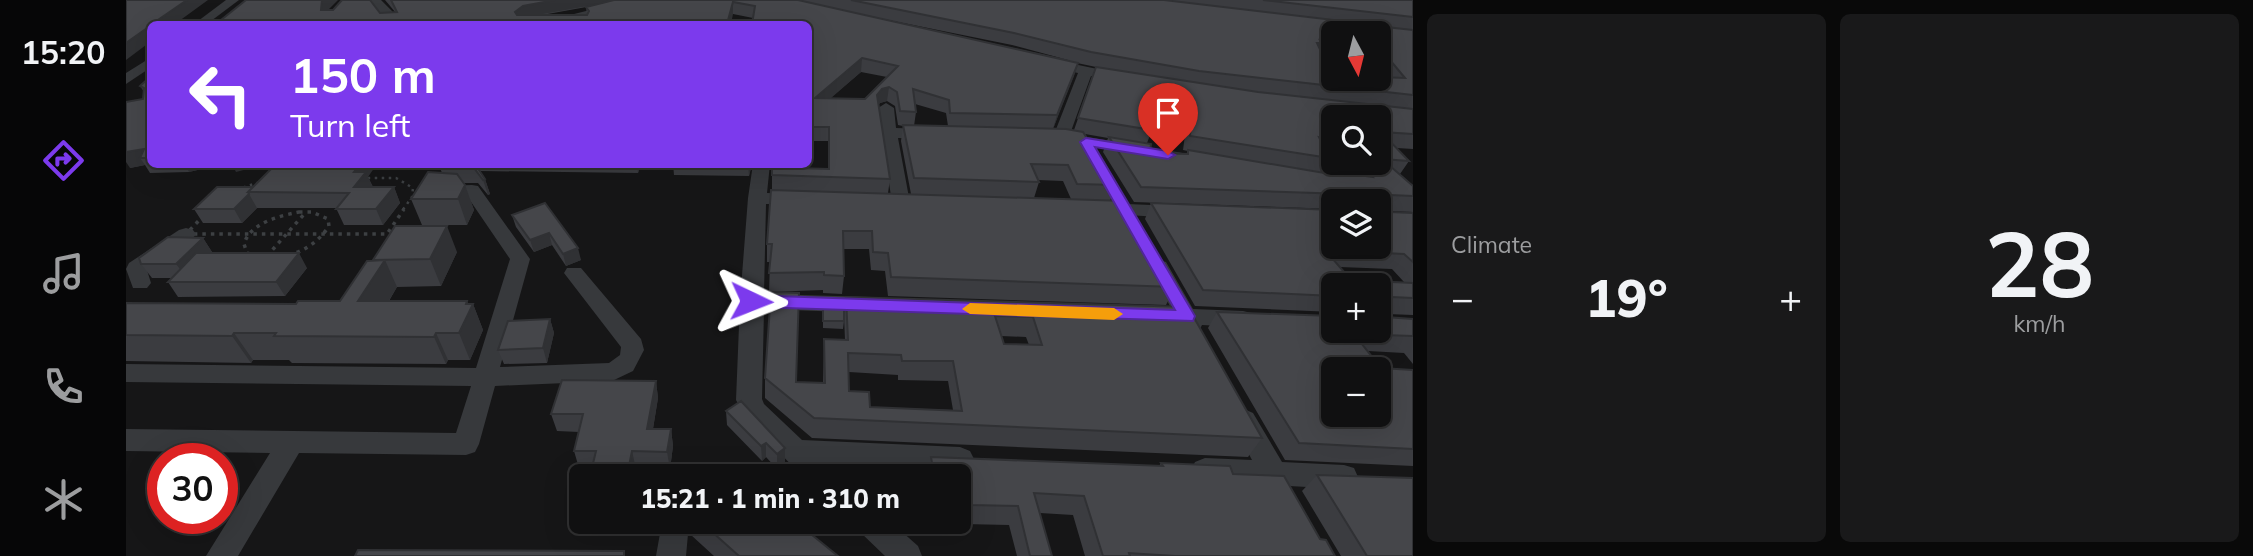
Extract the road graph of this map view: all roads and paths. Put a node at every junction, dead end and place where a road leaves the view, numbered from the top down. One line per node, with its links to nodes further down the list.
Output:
1 (233, 0): 4 (street)
2 (375, 0): 5 (street)
3 (610, 8): 6 (street)
4 (204, 21)
5 (392, 21)
6 (561, 21)
7 (1035, 59): 9 (street)
8 (147, 64): 10 (street)
9 (1084, 72): 11 (street); 15 (street)
10 (126, 80)
11 (1139, 81)
12 (886, 108): 13 (street)
13 (889, 133): 14 (street); 25 (street)
14 (942, 134)
15 (1086, 142): 16 (street); 17 (street)
16 (1196, 160)
17 (1100, 164)
18 (761, 168): 23 (street)
19 (334, 178): 20 (path); 31 (path); 34 (path)
20 (327, 186)
21 (1113, 187): 28 (street)
22 (440, 191): 46 (street)
23 (757, 198): 24 (street); 39 (street)
24 (822, 200)
25 (901, 203)
26 (312, 204): 29 (path)
27 (1087, 209): 28 (street)
28 (1127, 210): 30 (street); 42 (street)
29 (305, 212): 32 (path); 33 (path); 34 (path)
30 (1196, 212)
31 (186, 234): 32 (path); 37 (street)
32 (249, 234): 33 (path); 35 (path)
33 (287, 234): 34 (path); 35 (path)
34 (325, 234): 35 (path)
35 (266, 258): 36 (path)
36 (259, 266)
37 (134, 273)
38 (574, 274): 46 (street)
39 (751, 301): 40 (street); 50 (street)
40 (887, 306)
41 (1146, 315): 42 (street)
42 (1187, 316): 43 (street); 44 (street)
43 (1267, 320)
44 (1200, 341)
45 (126, 373): 46 (street)
46 (485, 377): 49 (street)
47 (1233, 401): 55 (street)
48 (126, 440): 49 (street)
49 (292, 442): 58 (street)
50 (793, 451): 51 (street); 52 (street)
51 (985, 460)
52 (807, 464)
53 (1177, 469): 55 (street)
54 (1371, 478): 55 (street)
55 (1280, 485)
56 (673, 534): 59 (street)
57 (883, 534): 60 (street)
58 (220, 556)
59 (671, 556)
60 (907, 556)

